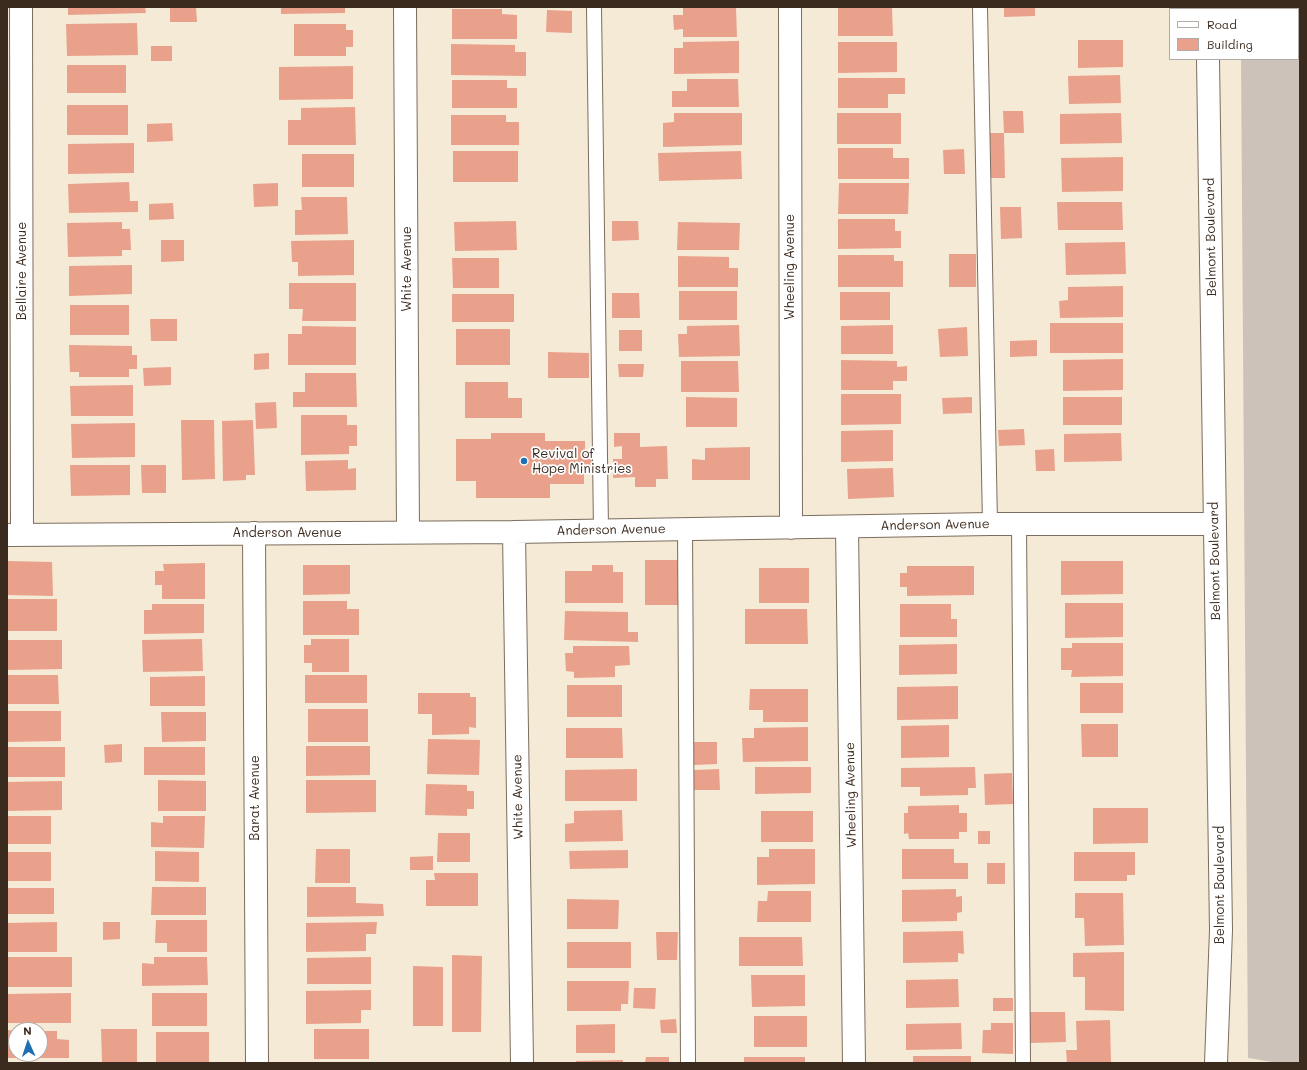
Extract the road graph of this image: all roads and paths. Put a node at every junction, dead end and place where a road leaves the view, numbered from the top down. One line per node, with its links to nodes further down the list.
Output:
1 (21, 7): 17 (street, Bellaire Avenue)
2 (405, 7): 14 (street, White Avenue)
3 (594, 7): 13 (lane)
4 (790, 7): 11 (street, Wheeling Avenue)
5 (980, 7): 7 (lane)
6 (1208, 60): 9 (street, Belmont Boulevard)
7 (990, 524): 8 (street, Anderson Avenue); 10 (street, Anderson Avenue)
8 (1019, 524): 9 (street, Anderson Avenue); 22 (lane)
9 (1214, 524): 23 (street, Belmont Boulevard)
10 (847, 527): 11 (street, Anderson Avenue); 21 (street, Wheeling Avenue)
11 (791, 528): 12 (street, Anderson Avenue)
12 (685, 529): 13 (street, Anderson Avenue); 20 (lane)
13 (601, 530): 15 (street, Anderson Avenue)
14 (408, 532): 15 (street, Anderson Avenue); 16 (street, Anderson Avenue)
15 (514, 532): 19 (street, White Avenue)
16 (254, 533): 17 (street, Anderson Avenue); 18 (street, Barat Avenue)
17 (14, 535)
18 (257, 1063)
19 (522, 1063)
20 (688, 1063)
21 (854, 1063)
22 (1023, 1063)
23 (1216, 1063)

